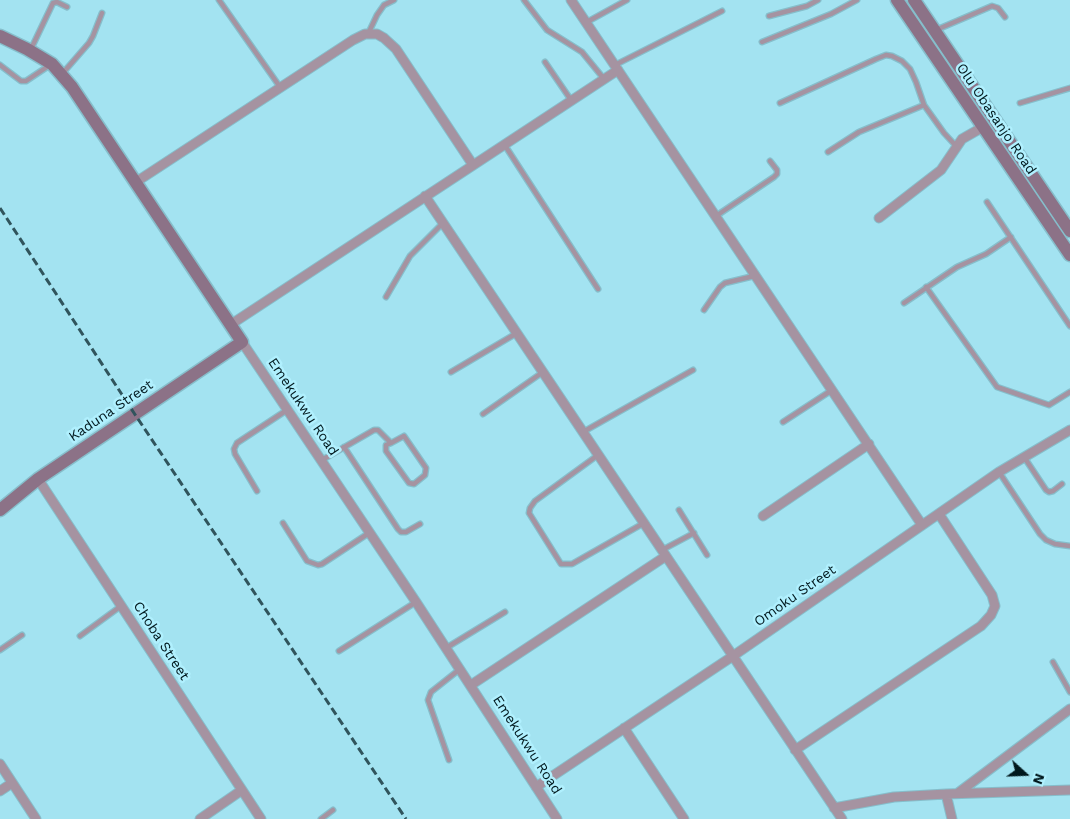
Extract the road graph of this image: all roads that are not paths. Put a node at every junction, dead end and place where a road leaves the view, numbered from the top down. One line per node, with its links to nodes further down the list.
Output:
1 (219, 0): 27 (lane)
2 (394, 0): 17 (lane)
3 (524, 0): 26 (lane)
4 (571, 0): 15 (street)
5 (627, 0): 15 (lane)
6 (818, 0): 13 (lane)
7 (857, 0): 19 (lane)
8 (897, 0): 33 (street, Olu Obasanjo Road)
9 (914, 0): 16 (street, Olu Obasanjo Road)
10 (68, 7): 20 (lane)
11 (722, 11): 24 (lane)
12 (102, 13): 25 (lane)
13 (769, 16)
14 (1005, 17): 16 (lane)
15 (586, 22): 24 (street)
16 (934, 31): 45 (street, Olu Obasanjo Road)
17 (368, 34): 27 (street); 38 (street)
18 (0, 36): 20 (street, Emekukwu Road)
19 (762, 42)
20 (30, 51): 22 (street, Emekukwu Road)
21 (545, 62): 29 (lane)
22 (52, 64): 23 (lane); 25 (street, Emekukwu Road)
23 (0, 65)
24 (617, 67): 26 (street); 42 (street)
25 (61, 75): 39 (street, Emekukwu Road)
26 (604, 79): 29 (street)
27 (280, 87): 39 (street)
28 (1070, 88): 31 (lane)
29 (572, 100): 34 (street)
30 (780, 103): 32 (lane)
31 (1020, 103)
32 (924, 105): 35 (lane); 36 (lane)
33 (983, 127): 35 (street); 47 (street, Olu Obasanjo Road)
34 (504, 144): 38 (street); 50 (lane)
35 (956, 146): 43 (street)
36 (828, 152)
37 (770, 160): 42 (lane)
38 (473, 165): 40 (street)
39 (136, 182): 54 (street, Emekukwu Road)
40 (425, 196): 44 (street); 54 (street)
41 (987, 202): 46 (lane)
42 (716, 216): 48 (street)
43 (879, 218)
44 (443, 223): 51 (lane); 56 (street)
45 (1070, 231)
46 (1011, 237): 49 (lane); 55 (lane)
47 (1070, 255)
48 (756, 275): 53 (lane); 61 (street)
49 (926, 287): 52 (lane); 62 (lane)
50 (598, 289)
51 (386, 297)
52 (904, 303)
53 (704, 310)
54 (230, 325): 57 (street, Emekukwu Road)
55 (1070, 326)
56 (517, 333): 59 (lane); 60 (street)
57 (242, 342): 63 (street, Emekukwu Road); 75 (street, Kaduna Street)
58 (693, 370): 67 (lane)
59 (451, 372)
60 (543, 372): 64 (lane); 67 (street)
61 (832, 390): 65 (lane); 69 (street)
62 (1070, 392)
63 (287, 410): 73 (street, Emekukwu Road); 77 (lane)
64 (483, 414)
65 (783, 422)
66 (1070, 430): 72 (street, Omoku Street)
67 (583, 432): 71 (street)
68 (391, 442): 68 (lane); 70 (lane)
69 (868, 444): 81 (street); 85 (street)
70 (344, 447): 73 (lane); 84 (lane)
71 (598, 455): 83 (street); 83 (lane)
72 (1024, 457): 74 (street, Omoku Street); 76 (lane)
73 (321, 461): 86 (street, Emekukwu Road)
74 (999, 472): 80 (street, Omoku Street); 88 (lane)
75 (38, 479): 78 (street, Kaduna Street); 92 (street, Choba Street)
76 (1062, 484)
77 (257, 491)
78 (0, 510)
79 (679, 510): 87 (lane)
80 (938, 514): 85 (street, Omoku Street); 106 (street)
81 (763, 516)
82 (283, 523): 86 (lane)
83 (644, 523): 89 (street)
84 (420, 524)
85 (922, 525): 99 (street, Omoku Street)
86 (369, 533): 91 (street, Emekukwu Road)
87 (694, 533): 89 (lane); 90 (lane)
88 (1070, 546)
89 (664, 553): 99 (street); 102 (street)
90 (707, 555)
91 (416, 602): 96 (street, Emekukwu Road); 98 (lane)
92 (121, 606): 95 (lane); 112 (street, Choba Street)
93 (506, 612): 96 (lane)
94 (22, 635): 97 (lane)
95 (80, 636)
96 (446, 648): 101 (street, Emekukwu Road)
97 (0, 650)
98 (339, 651)
99 (733, 656): 105 (street, Omoku Street); 106 (street)
100 (1053, 662): 103 (lane)
101 (460, 669): 102 (street, Emekukwu Road); 107 (lane)
102 (471, 686): 110 (street, Emekukwu Road)
103 (1070, 692)
104 (1070, 709): 115 (street)
105 (624, 728): 110 (street, Omoku Street); 123 (street)
106 (795, 750): 116 (street)
107 (449, 760)
108 (0, 764): 109 (street)
109 (12, 783): 111 (street); 118 (street)
110 (536, 787): 122 (street, Emekukwu Road)
111 (0, 790)
112 (242, 790): 119 (street); 120 (street, Choba Street)
113 (1070, 790): 115 (street)
114 (946, 794): 115 (street); 116 (street); 125 (street)
115 (958, 794)
116 (834, 808): 124 (street)
117 (334, 810): 121 (lane)
118 (36, 819)
119 (200, 819)
120 (261, 819)
121 (321, 819)
122 (558, 819)
123 (684, 819)
124 (842, 819)
125 (952, 819)

